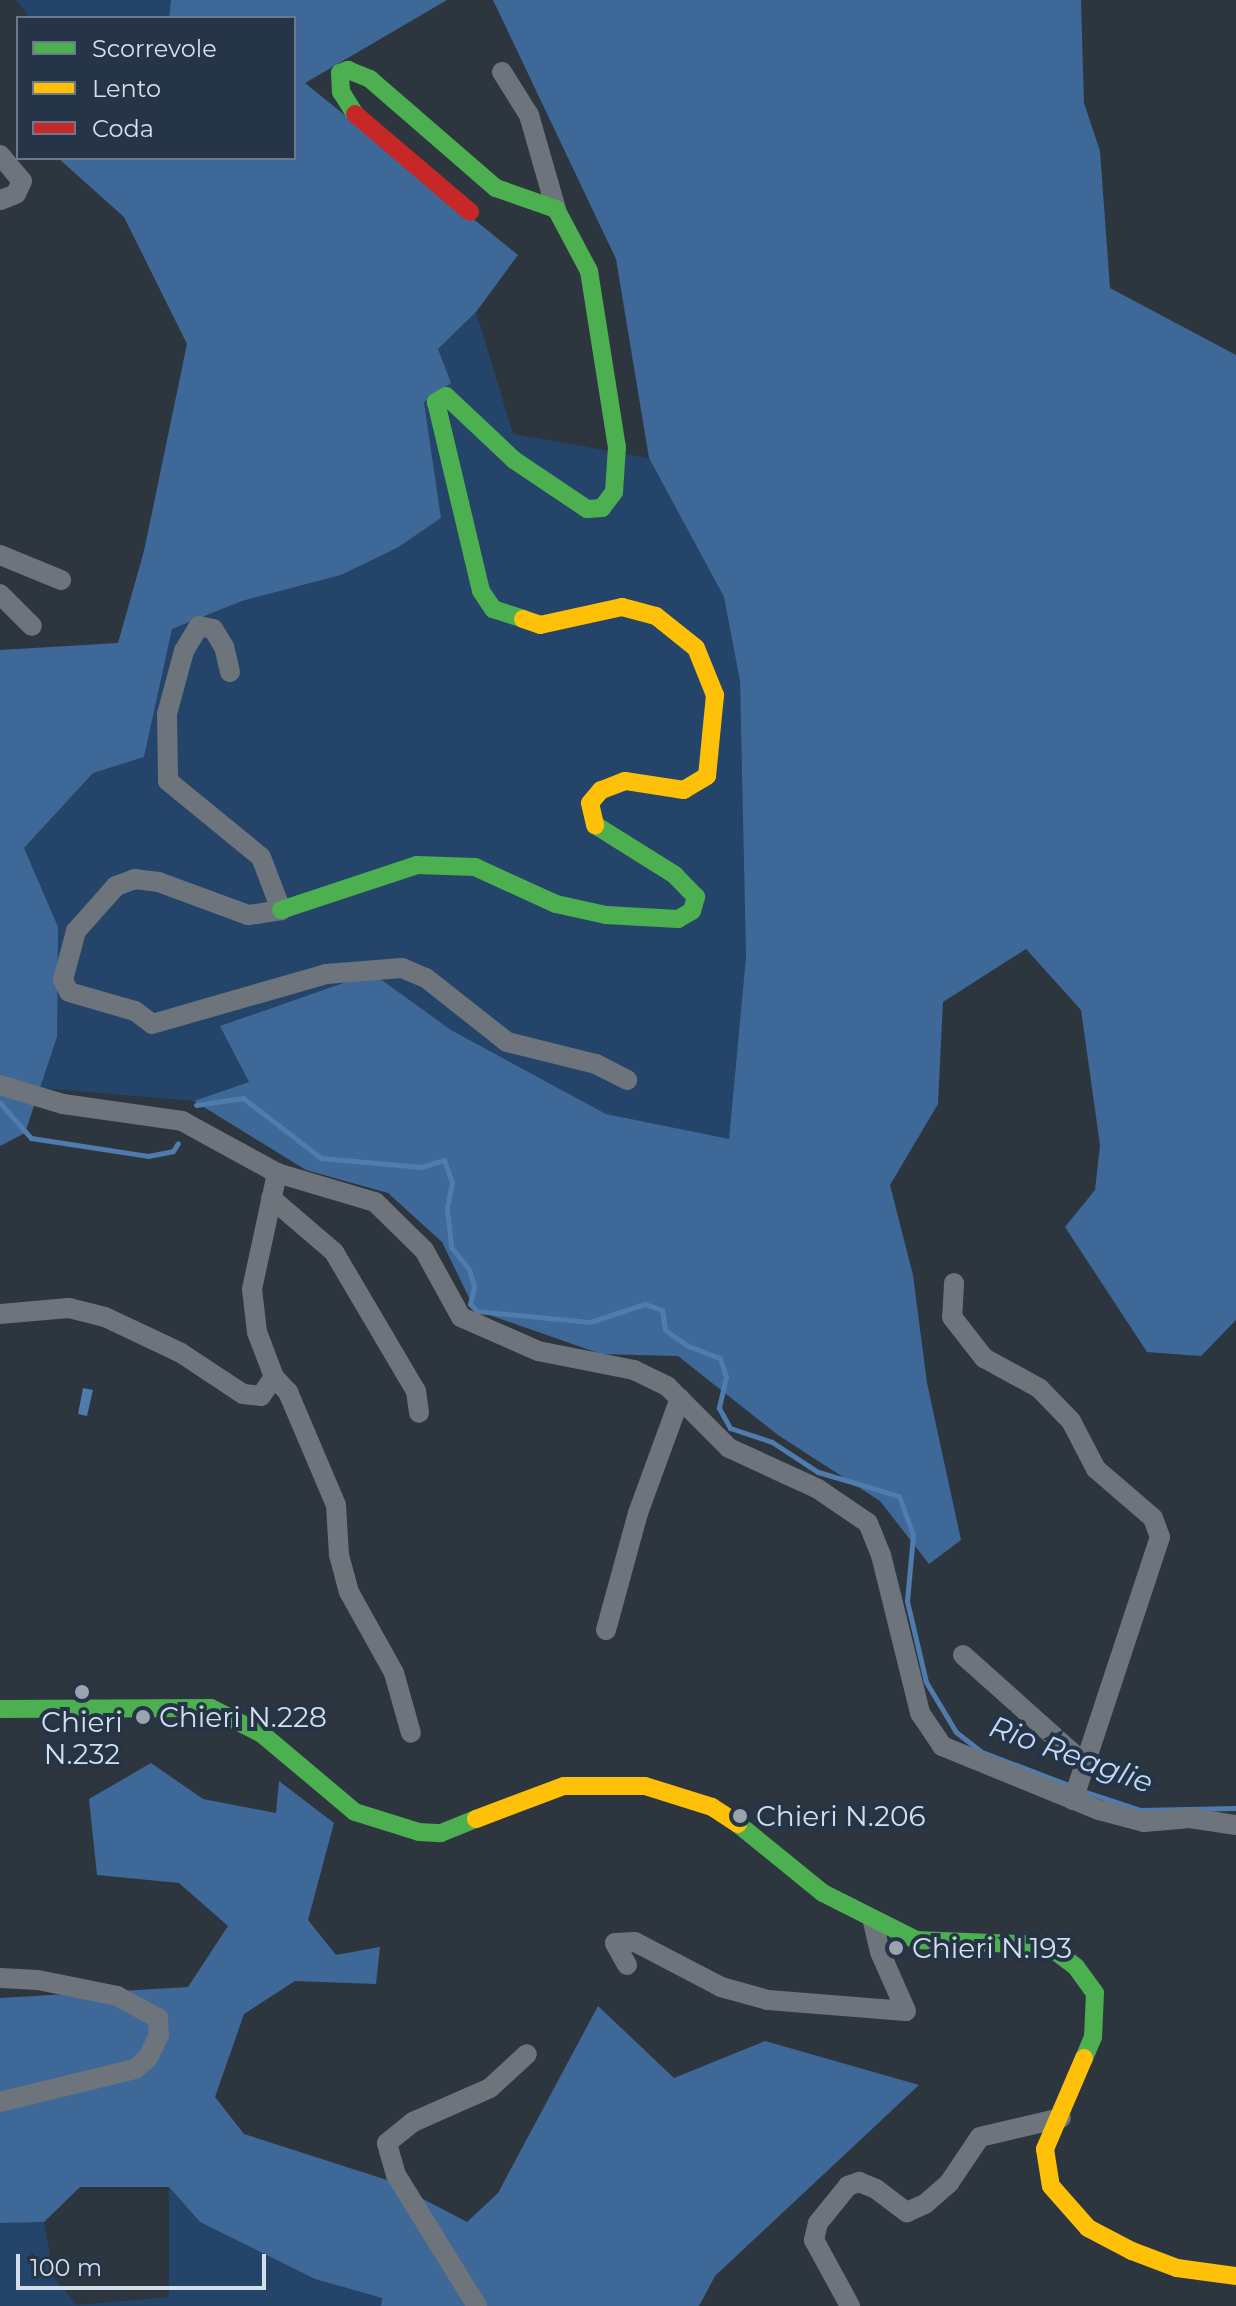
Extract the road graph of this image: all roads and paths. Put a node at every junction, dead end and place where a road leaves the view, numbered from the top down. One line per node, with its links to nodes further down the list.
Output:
1 (502, 72): 4 (street)
2 (0, 155): 3 (street)
3 (0, 200)
4 (556, 209): 5 (street); 11 (street)
5 (470, 212)
6 (0, 555): 7 (street)
7 (61, 580)
8 (0, 594): 9 (street)
9 (32, 626)
10 (230, 672): 11 (street)
11 (281, 910): 13 (street)
12 (0, 1070): 14 (street)
13 (627, 1080)
14 (6, 1087): 15 (street)
15 (277, 1173): 16 (street); 20 (street)
16 (271, 1198): 19 (street); 21 (street)
17 (954, 1283): 26 (street)
18 (0, 1314): 19 (street)
19 (274, 1377): 25 (street)
20 (680, 1398): 22 (street); 27 (street)
21 (419, 1413)
22 (606, 1630)
23 (963, 1655): 26 (street)
24 (0, 1709): 29 (street)
25 (411, 1733)
26 (1082, 1769): 27 (street)
27 (1073, 1799): 28 (street)
28 (1236, 1825)
29 (873, 1922): 30 (street); 34 (street)
30 (627, 1965)
31 (0, 1978): 33 (street)
32 (527, 2054): 36 (street)
33 (0, 2102)
34 (1061, 2118): 35 (street); 37 (street)
35 (1236, 2276)
36 (477, 2306)
37 (850, 2306)

